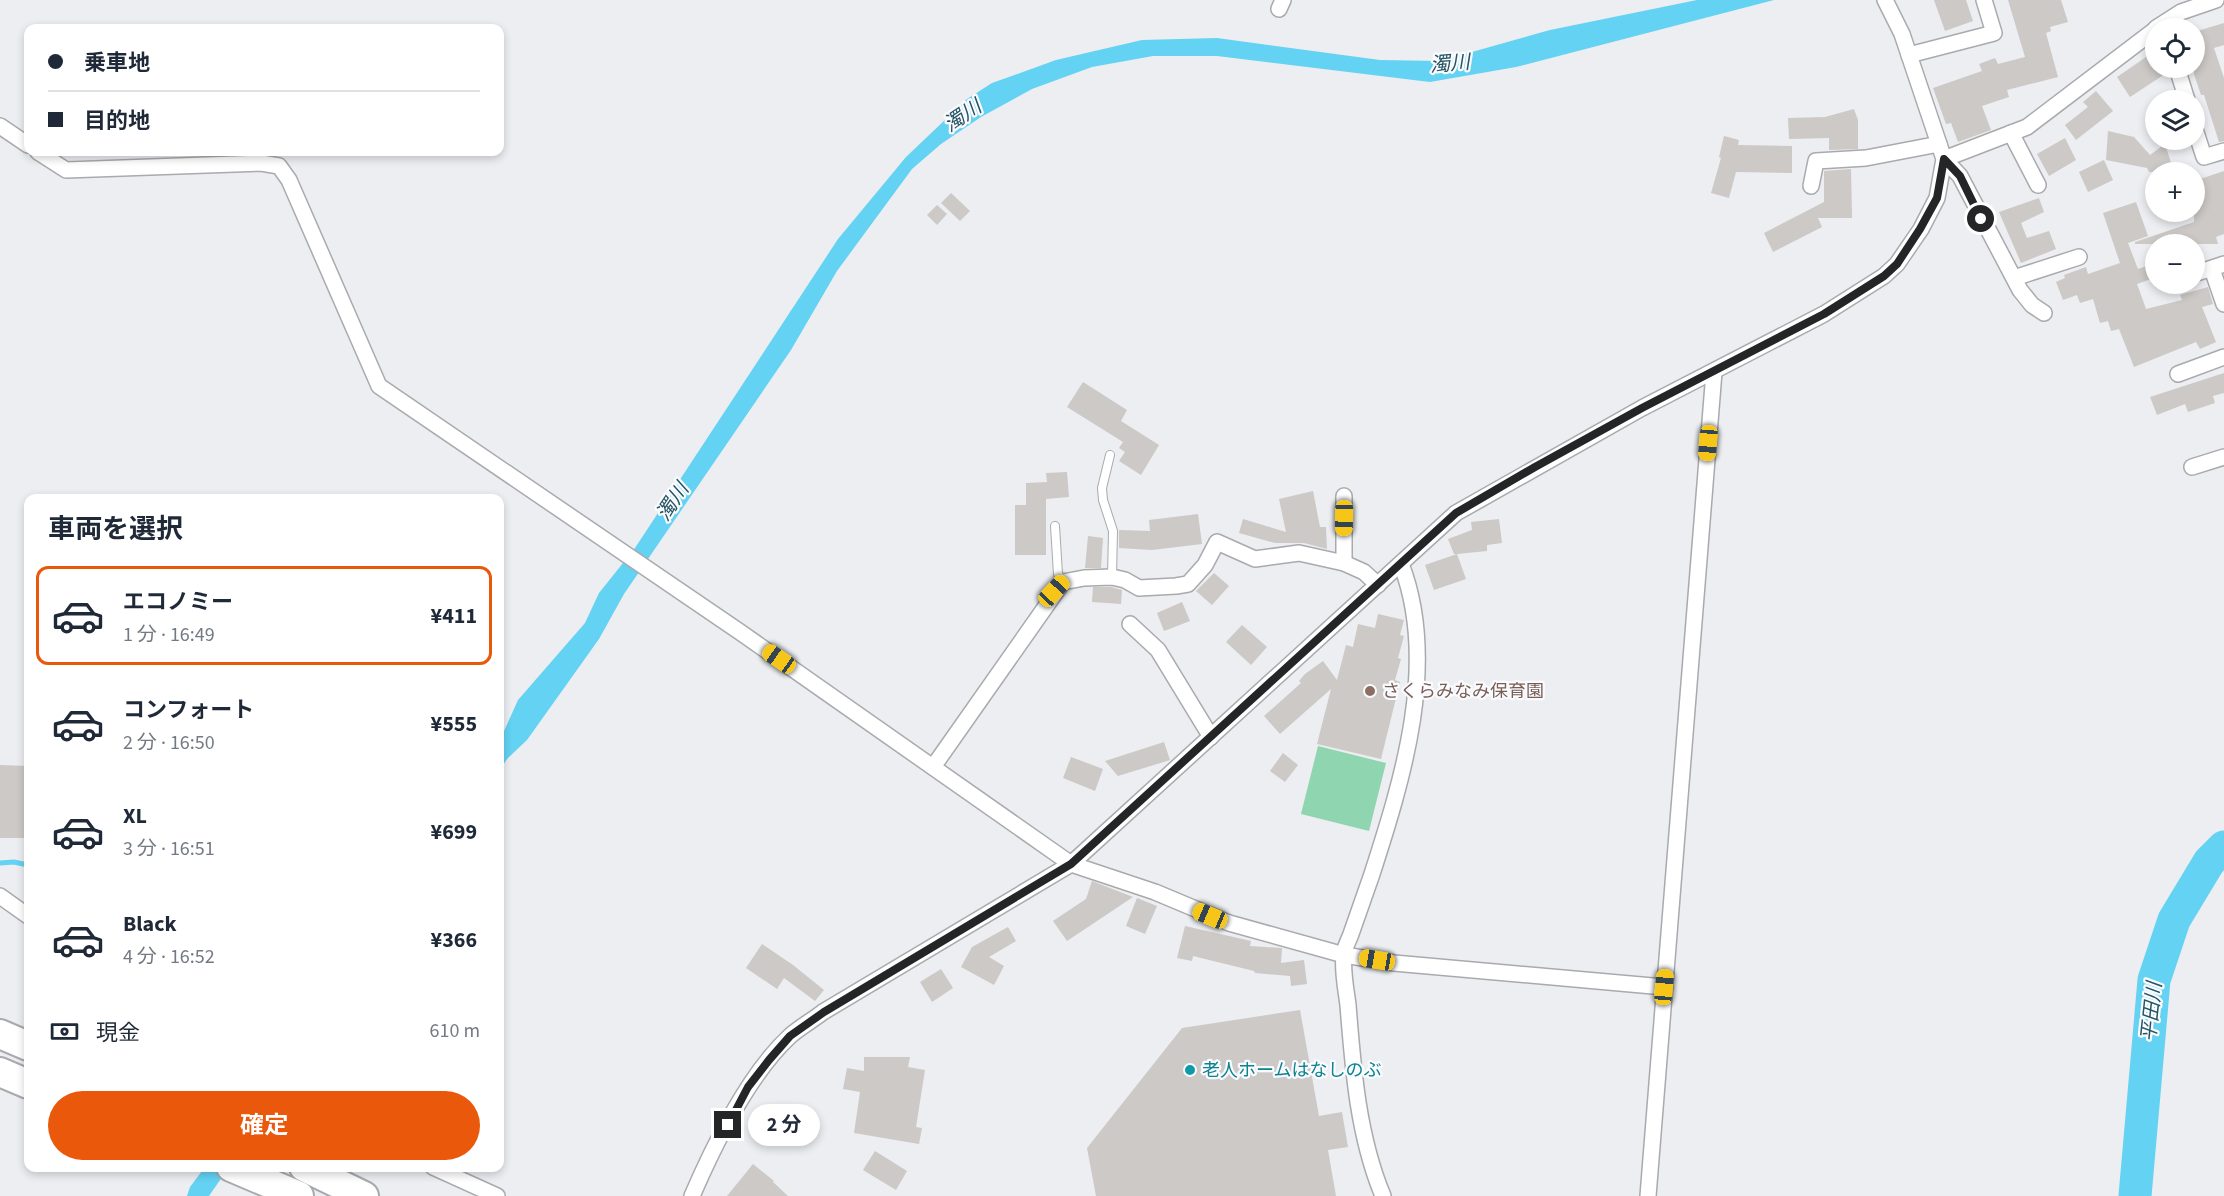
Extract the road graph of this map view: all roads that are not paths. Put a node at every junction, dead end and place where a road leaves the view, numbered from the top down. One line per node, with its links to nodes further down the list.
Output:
1 (1886, 0): 6 (street)
2 (1984, 0): 6 (street)
3 (2216, 0): 4 (street)
4 (2173, 18)
5 (2145, 38): 8 (street)
6 (1909, 55): 11 (street)
7 (0, 126): 9 (street)
8 (2011, 133): 11 (street); 14 (street)
9 (24, 142)
10 (2202, 150): 12 (street)
11 (1942, 152): 15 (street); 18 (street); 22 (street)
12 (2224, 152)
13 (44, 156): 36 (street)
14 (2038, 185)
15 (1811, 186)
16 (2079, 257): 18 (street)
17 (2218, 267): 19 (street)
18 (2014, 278): 20 (street)
19 (2224, 304)
20 (2044, 313)
21 (2224, 357): 23 (street)
22 (1714, 372): 30 (street); 41 (street)
23 (2178, 374)
24 (1110, 455): 31 (lane)
25 (2224, 457): 26 (street)
26 (2192, 466)
27 (1344, 496): 29 (street)
28 (1055, 525): 32 (lane)
29 (1344, 563): 31 (street); 33 (street)
30 (1401, 564): 33 (street); 40 (street)
31 (1112, 577): 32 (street)
32 (1063, 582): 36 (street)
33 (1378, 585): 35 (street)
34 (1130, 624): 35 (street)
35 (1211, 737): 37 (street)
36 (933, 767): 37 (street)
37 (1071, 864): 40 (street); 52 (street)
38 (0, 896): 39 (street)
39 (24, 913)
40 (1344, 955): 41 (street); 53 (street)
41 (1664, 987): 54 (street)
42 (0, 1034): 43 (highway)
43 (24, 1045)
44 (0, 1072): 45 (highway)
45 (24, 1081)
46 (244, 1172): 49 (highway)
47 (314, 1172): 50 (highway)
48 (445, 1172): 51 (street)
49 (299, 1196)
50 (363, 1196)
51 (496, 1196)
52 (692, 1196)
53 (1383, 1196)
54 (1648, 1196)

